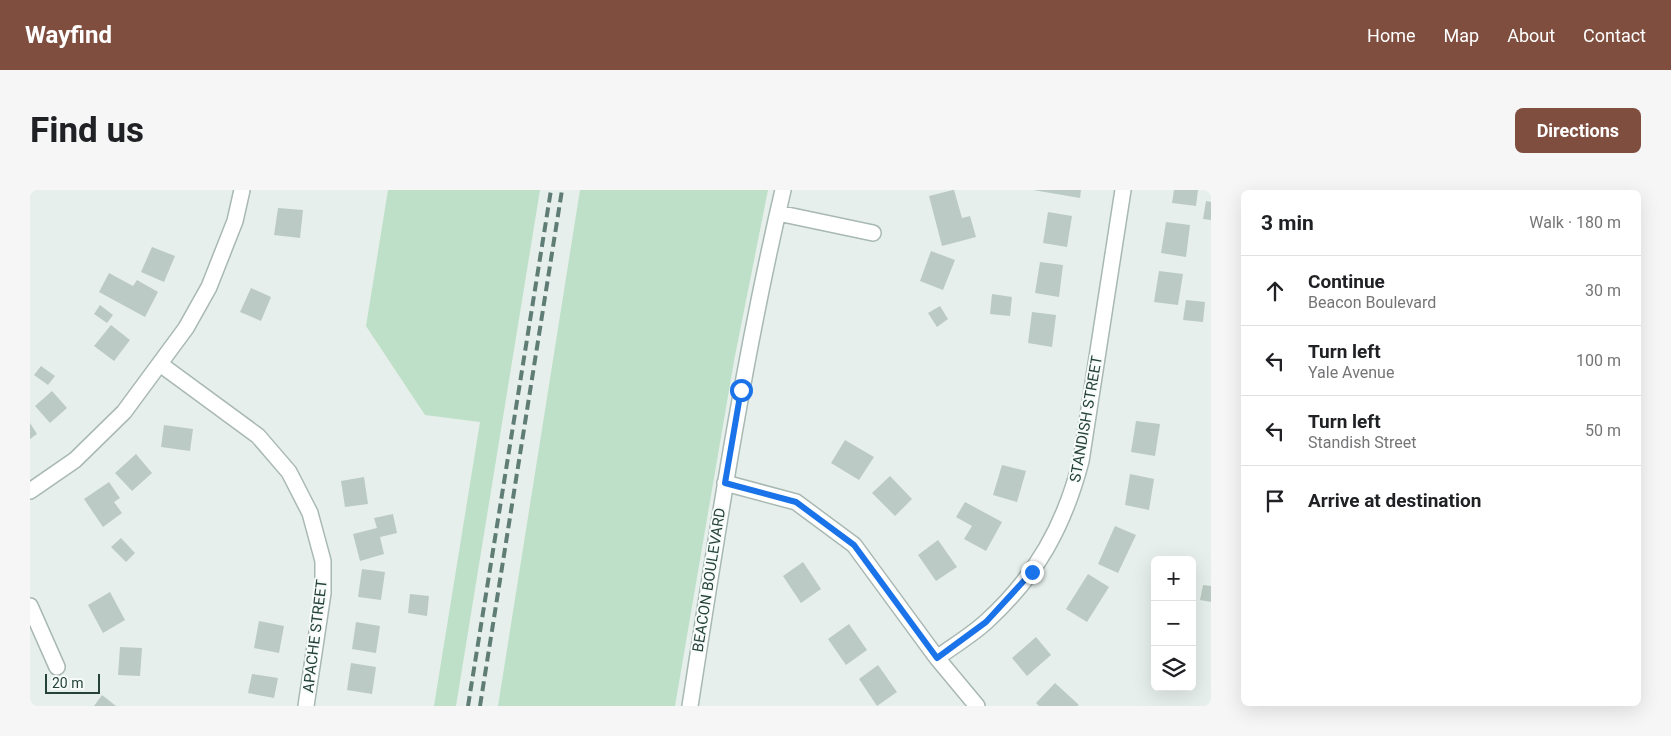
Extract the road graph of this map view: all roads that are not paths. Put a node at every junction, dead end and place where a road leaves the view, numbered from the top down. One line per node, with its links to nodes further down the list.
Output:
1 (242, 190): 6 (street)
2 (783, 190): 4 (street, BEACON BOULEVARD)
3 (1123, 190): 10 (street, STANDISH STREET)
4 (778, 213): 5 (street); 7 (street, BEACON BOULEVARD)
5 (873, 233)
6 (160, 364): 8 (street); 12 (street, APACHE STREET)
7 (725, 483): 10 (street); 13 (street, BEACON BOULEVARD)
8 (30, 490)
9 (30, 606): 11 (street)
10 (937, 658): 14 (street)
11 (58, 667)
12 (306, 706)
13 (690, 706)
14 (977, 706)

